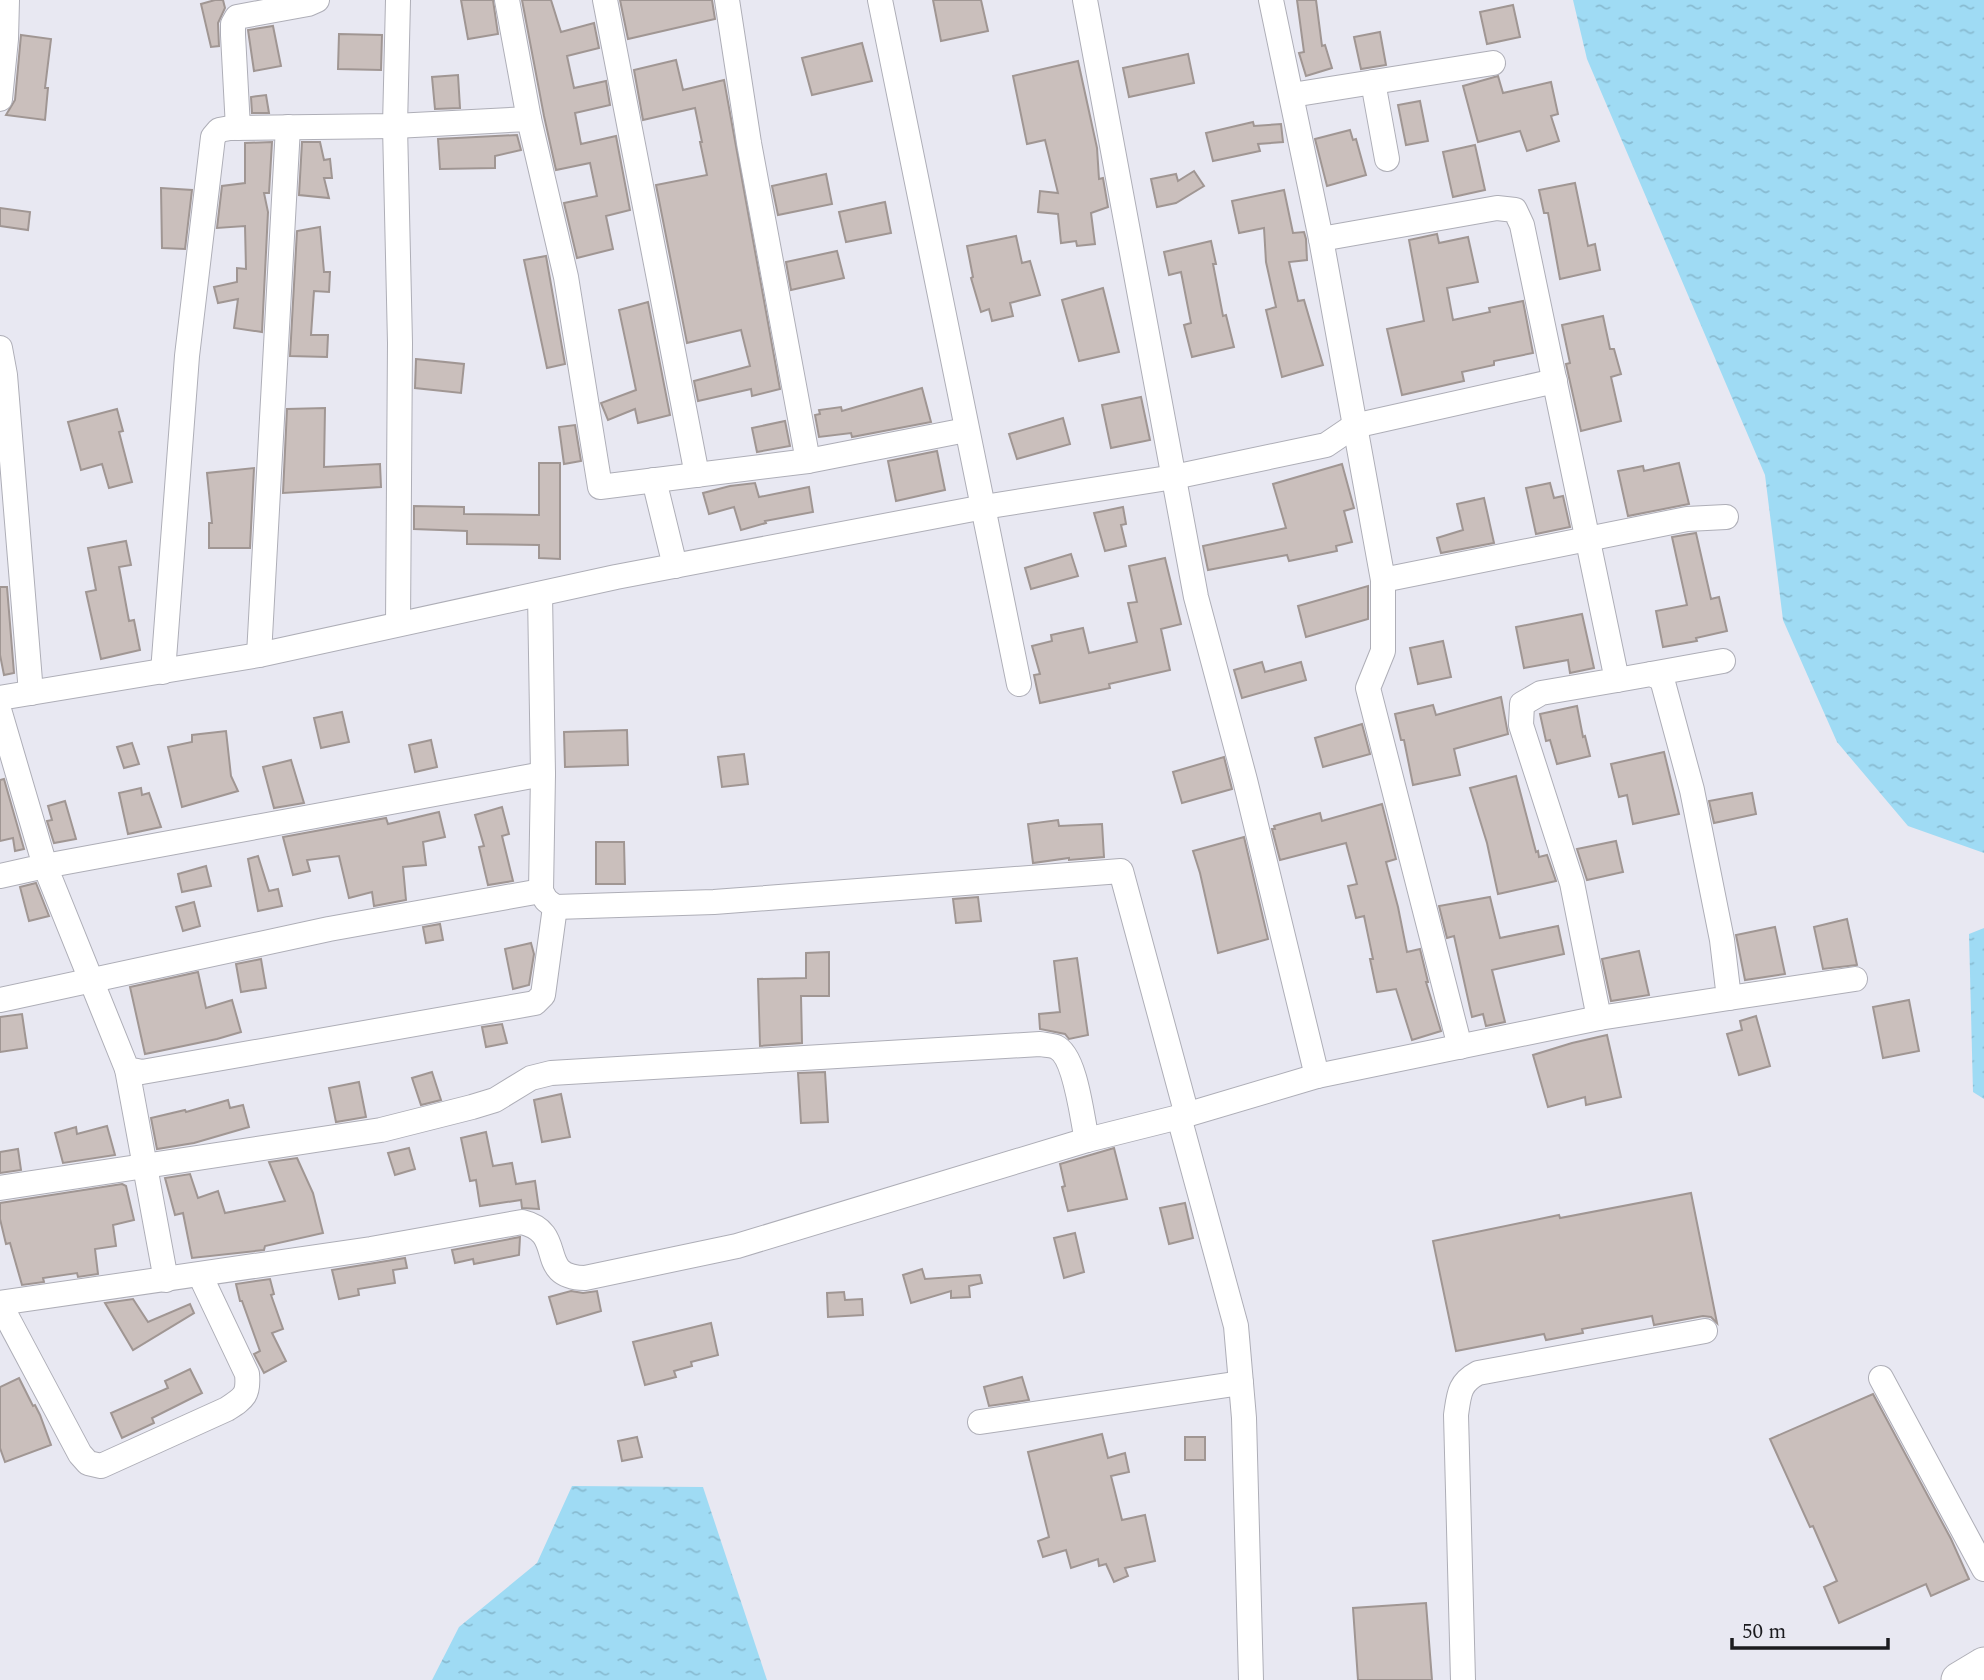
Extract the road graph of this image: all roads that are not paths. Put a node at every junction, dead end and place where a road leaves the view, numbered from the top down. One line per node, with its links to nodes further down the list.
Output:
1 (317, 0): 17 (street)
2 (398, 0): 15 (street)
3 (507, 0): 14 (street)
4 (605, 0): 25 (street)
5 (727, 0): 24 (street)
6 (880, 0): 28 (street)
7 (1086, 0): 26 (street)
8 (1272, 0): 12 (street)
9 (4, 12): 13 (street)
10 (1493, 63): 11 (street)
11 (1373, 82): 12 (street); 18 (street)
12 (1292, 95): 19 (street)
13 (0, 99)
14 (529, 119): 15 (street); 27 (street)
15 (394, 126): 16 (street); 35 (street)
16 (288, 127): 17 (street); 36 (street)
17 (238, 128): 38 (street)
18 (1387, 159)
19 (1321, 239): 21 (street); 22 (street)
20 (0, 348): 30 (street)
21 (1555, 382): 22 (street); 31 (street)
22 (1354, 426): 26 (street); 33 (street)
23 (961, 432): 24 (street)
24 (808, 461): 25 (street)
25 (697, 475): 27 (street)
26 (1174, 477): 28 (street); 56 (street)
27 (654, 480): 32 (street)
28 (984, 507): 32 (street); 41 (street)
29 (1726, 517): 31 (street)
30 (8, 522): 42 (street)
31 (1588, 538): 33 (street); 40 (street)
32 (675, 566): 34 (street)
33 (1383, 580): 54 (street)
34 (540, 594): 35 (street); 45 (street)
35 (398, 624): 36 (street)
36 (259, 655): 38 (street)
37 (1723, 661): 39 (street)
38 (163, 672): 42 (street)
39 (1651, 674): 40 (street); 51 (street)
40 (1617, 680): 53 (street)
41 (1019, 684)
42 (31, 693): 43 (street)
43 (0, 698)
44 (0, 713): 46 (street)
45 (543, 774): 46 (street); 48 (street)
46 (45, 866): 47 (street); 50 (street)
47 (0, 876)
48 (548, 899): 50 (street); 55 (street); 57 (street)
49 (1855, 979): 51 (street)
50 (92, 981): 52 (street); 55 (street)
51 (1729, 998): 53 (street)
52 (0, 1000)
53 (1599, 1018): 54 (street)
54 (1460, 1047): 56 (street)
55 (127, 1069): 59 (street)
56 (1317, 1076): 57 (street)
57 (1183, 1116): 58 (street); 66 (street)
58 (1087, 1140): 59 (street); 61 (street)
59 (145, 1164): 60 (street); 62 (street)
60 (0, 1188)
61 (200, 1275): 62 (street); 63 (street)
62 (166, 1280): 63 (street)
63 (0, 1303)
64 (1705, 1331): 71 (street)
65 (1881, 1378): 68 (street)
66 (1241, 1383): 67 (street); 70 (street)
67 (980, 1422)
68 (1984, 1569)
69 (1984, 1665): 72 (highway)
70 (1251, 1680)
71 (1463, 1680)
72 (1959, 1680)

